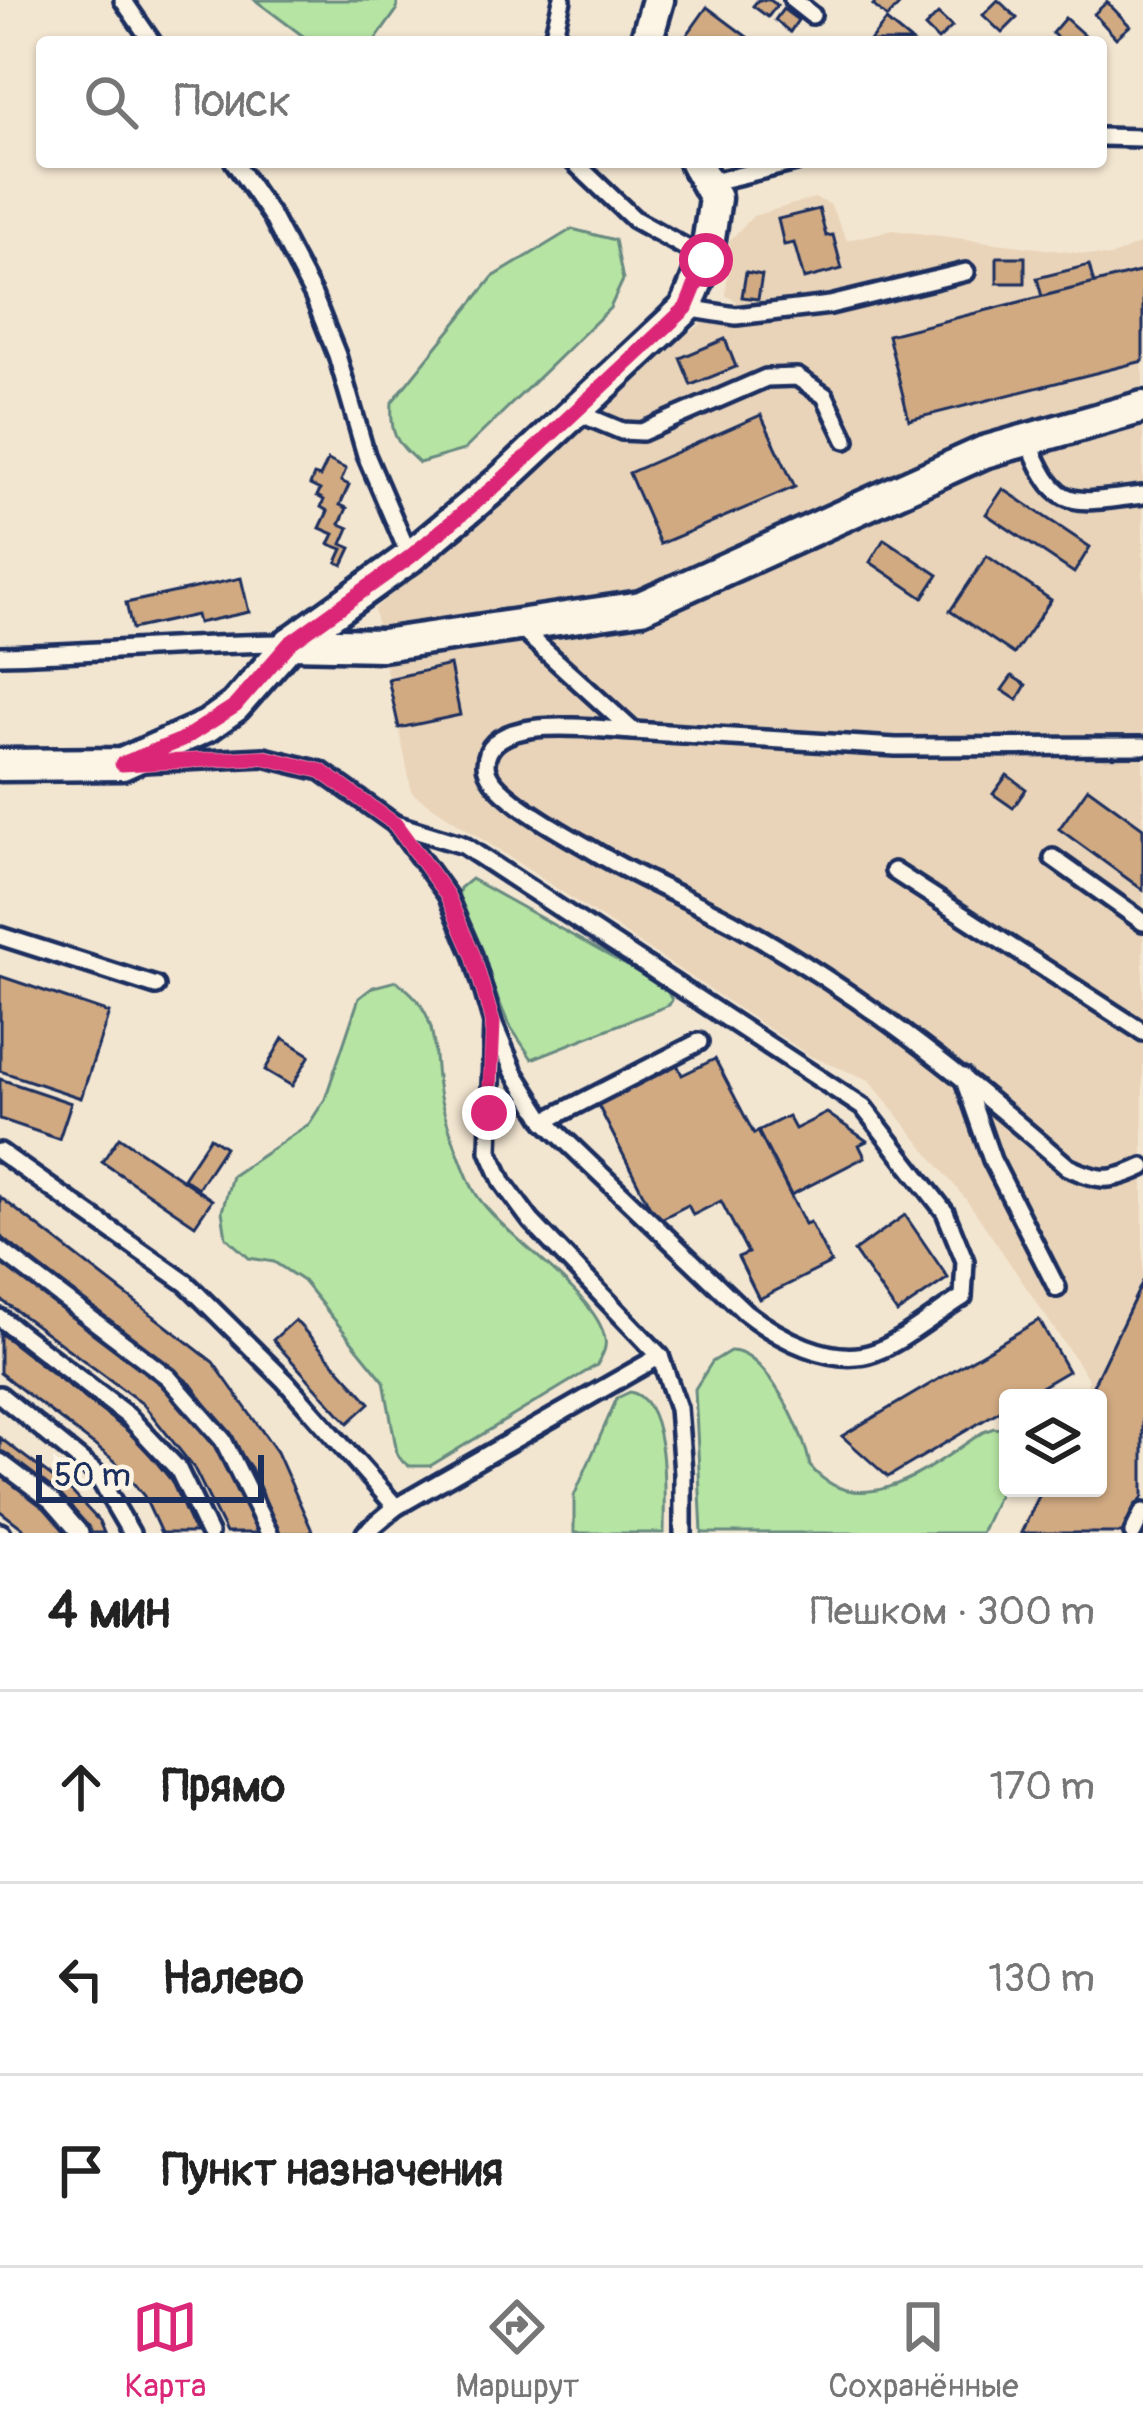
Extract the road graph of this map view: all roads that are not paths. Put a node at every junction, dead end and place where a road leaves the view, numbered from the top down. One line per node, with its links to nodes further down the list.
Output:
1 (123, 0): 6 (lane)
2 (562, 0): 7 (lane)
3 (658, 0): 8 (street)
4 (793, 0): 5 (lane)
5 (812, 14)
6 (148, 36)
7 (553, 36)
8 (648, 36)
9 (1107, 137): 10 (lane)
10 (1143, 138)
11 (238, 168): 23 (lane)
12 (580, 168): 15 (lane)
13 (739, 168): 14 (lane)
14 (701, 172): 15 (street)
15 (706, 260): 17 (street)
16 (966, 272): 17 (lane)
17 (686, 308): 19 (street)
18 (1143, 406): 20 (street)
19 (574, 411): 21 (lane); 23 (street)
20 (1028, 439): 22 (lane); 24 (street)
21 (846, 440)
22 (1143, 495)
23 (410, 557): 25 (street)
24 (518, 626): 25 (street); 27 (lane)
25 (290, 643): 26 (lane); 29 (street)
26 (0, 655)
27 (633, 731): 28 (lane); 40 (lane)
28 (1140, 751)
29 (122, 764): 30 (street); 31 (lane)
30 (0, 765)
31 (395, 824): 37 (lane); 41 (lane)
32 (1053, 858): 34 (lane)
33 (894, 871): 38 (lane)
34 (1143, 922)
35 (0, 936): 36 (lane)
36 (156, 986)
37 (493, 1023): 41 (lane); 47 (lane)
38 (1143, 1032)
39 (699, 1042): 41 (lane)
40 (963, 1075): 43 (lane); 45 (lane)
41 (545, 1121)
42 (0, 1152): 50 (lane)
43 (1143, 1167)
44 (0, 1250): 55 (lane)
45 (1057, 1288)
46 (0, 1318): 54 (lane)
47 (660, 1356): 50 (lane); 57 (lane)
48 (0, 1394): 53 (lane)
49 (0, 1462): 52 (lane)
50 (396, 1507): 56 (lane)
51 (1143, 1512): 58 (lane)
52 (80, 1533)
53 (130, 1533)
54 (208, 1533)
55 (269, 1533)
56 (365, 1533)
57 (682, 1533)
58 (1132, 1533)

